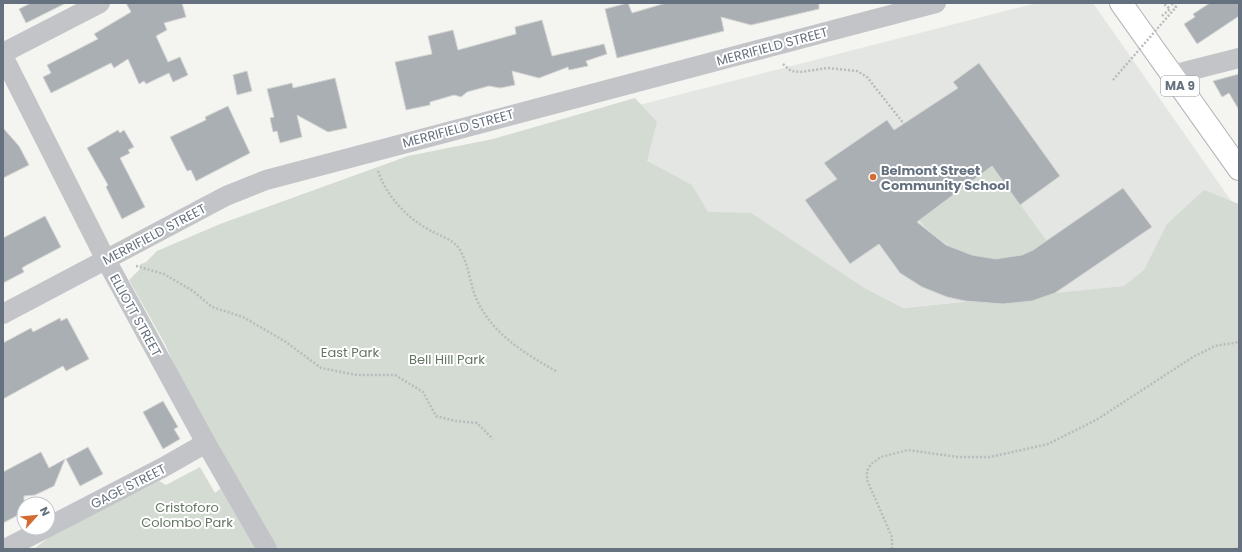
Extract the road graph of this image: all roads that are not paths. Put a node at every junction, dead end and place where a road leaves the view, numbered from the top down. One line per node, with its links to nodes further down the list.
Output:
1 (936, 3): 9 (street, MERRIFIELD STREET)
2 (1120, 3): 7 (highway, MA 9)
3 (96, 4): 4 (street)
4 (3, 53)
5 (3, 56): 9 (street, ELLIOTT STREET)
6 (1239, 58): 7 (street)
7 (1172, 75): 8 (highway, MA 9)
8 (1239, 169)
9 (106, 260): 10 (street, MERRIFIELD STREET); 11 (street, ELLIOTT STREET)
10 (3, 314)
11 (206, 443): 12 (street, GAGE STREET); 15 (street, ELLIOTT STREET)
12 (56, 522)
13 (30, 536): 14 (street, GAGE STREET)
14 (5, 549)
15 (267, 549)

